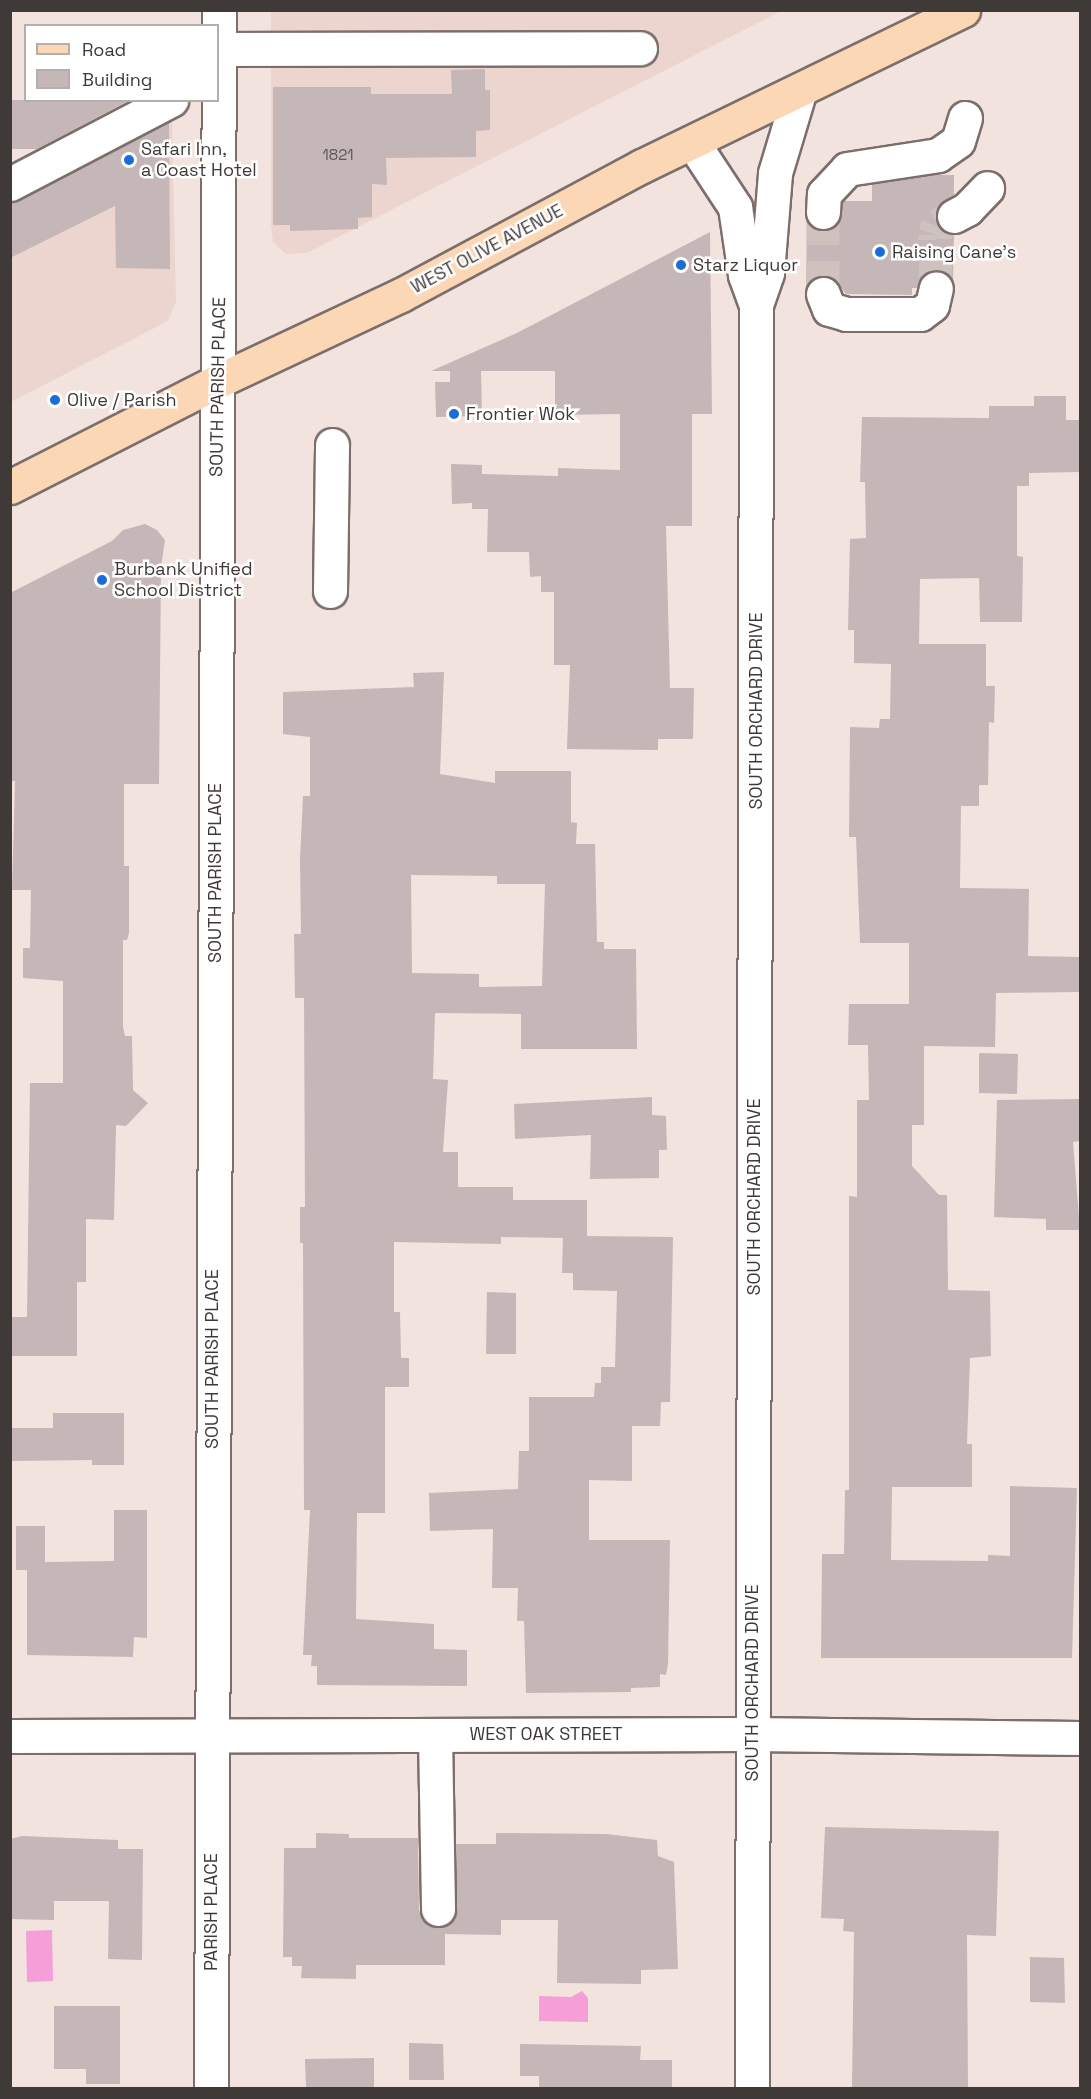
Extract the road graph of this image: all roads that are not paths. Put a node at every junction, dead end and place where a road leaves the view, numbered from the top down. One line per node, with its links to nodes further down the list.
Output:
1 (219, 10): 4 (street, SOUTH PARISH PLACE)
2 (963, 10): 5 (main road, WEST OLIVE AVENUE)
3 (640, 48): 4 (street)
4 (219, 67)
5 (799, 93): 9 (main road, WEST OLIVE AVENUE); 16 (street, SOUTH ORCHARD DRIVE)
6 (167, 102): 10 (street)
7 (219, 102): 17 (street, SOUTH PARISH PLACE)
8 (965, 118): 12 (street)
9 (693, 142): 16 (street, SOUTH ORCHARD DRIVE); 17 (main road, WEST OLIVE AVENUE)
10 (10, 184)
11 (987, 188): 13 (street)
12 (823, 212)
13 (954, 216)
14 (936, 288): 15 (street)
15 (823, 294)
16 (756, 305): 21 (street, SOUTH ORCHARD DRIVE)
17 (218, 381): 19 (main road, WEST OLIVE AVENUE); 22 (street, SOUTH PARISH PLACE)
18 (332, 445): 20 (street)
19 (10, 487)
20 (330, 591)
21 (751, 1734): 23 (street, WEST OAK STREET); 25 (street, WEST OAK STREET); 28 (street, SOUTH ORCHARD DRIVE)
22 (211, 1735): 23 (street, WEST OAK STREET); 24 (street, WEST OAK STREET); 27 (street, PARISH PLACE)
23 (435, 1735): 26 (street)
24 (10, 1736)
25 (1080, 1738)
26 (438, 1909)
27 (211, 2088)
28 (752, 2088)

